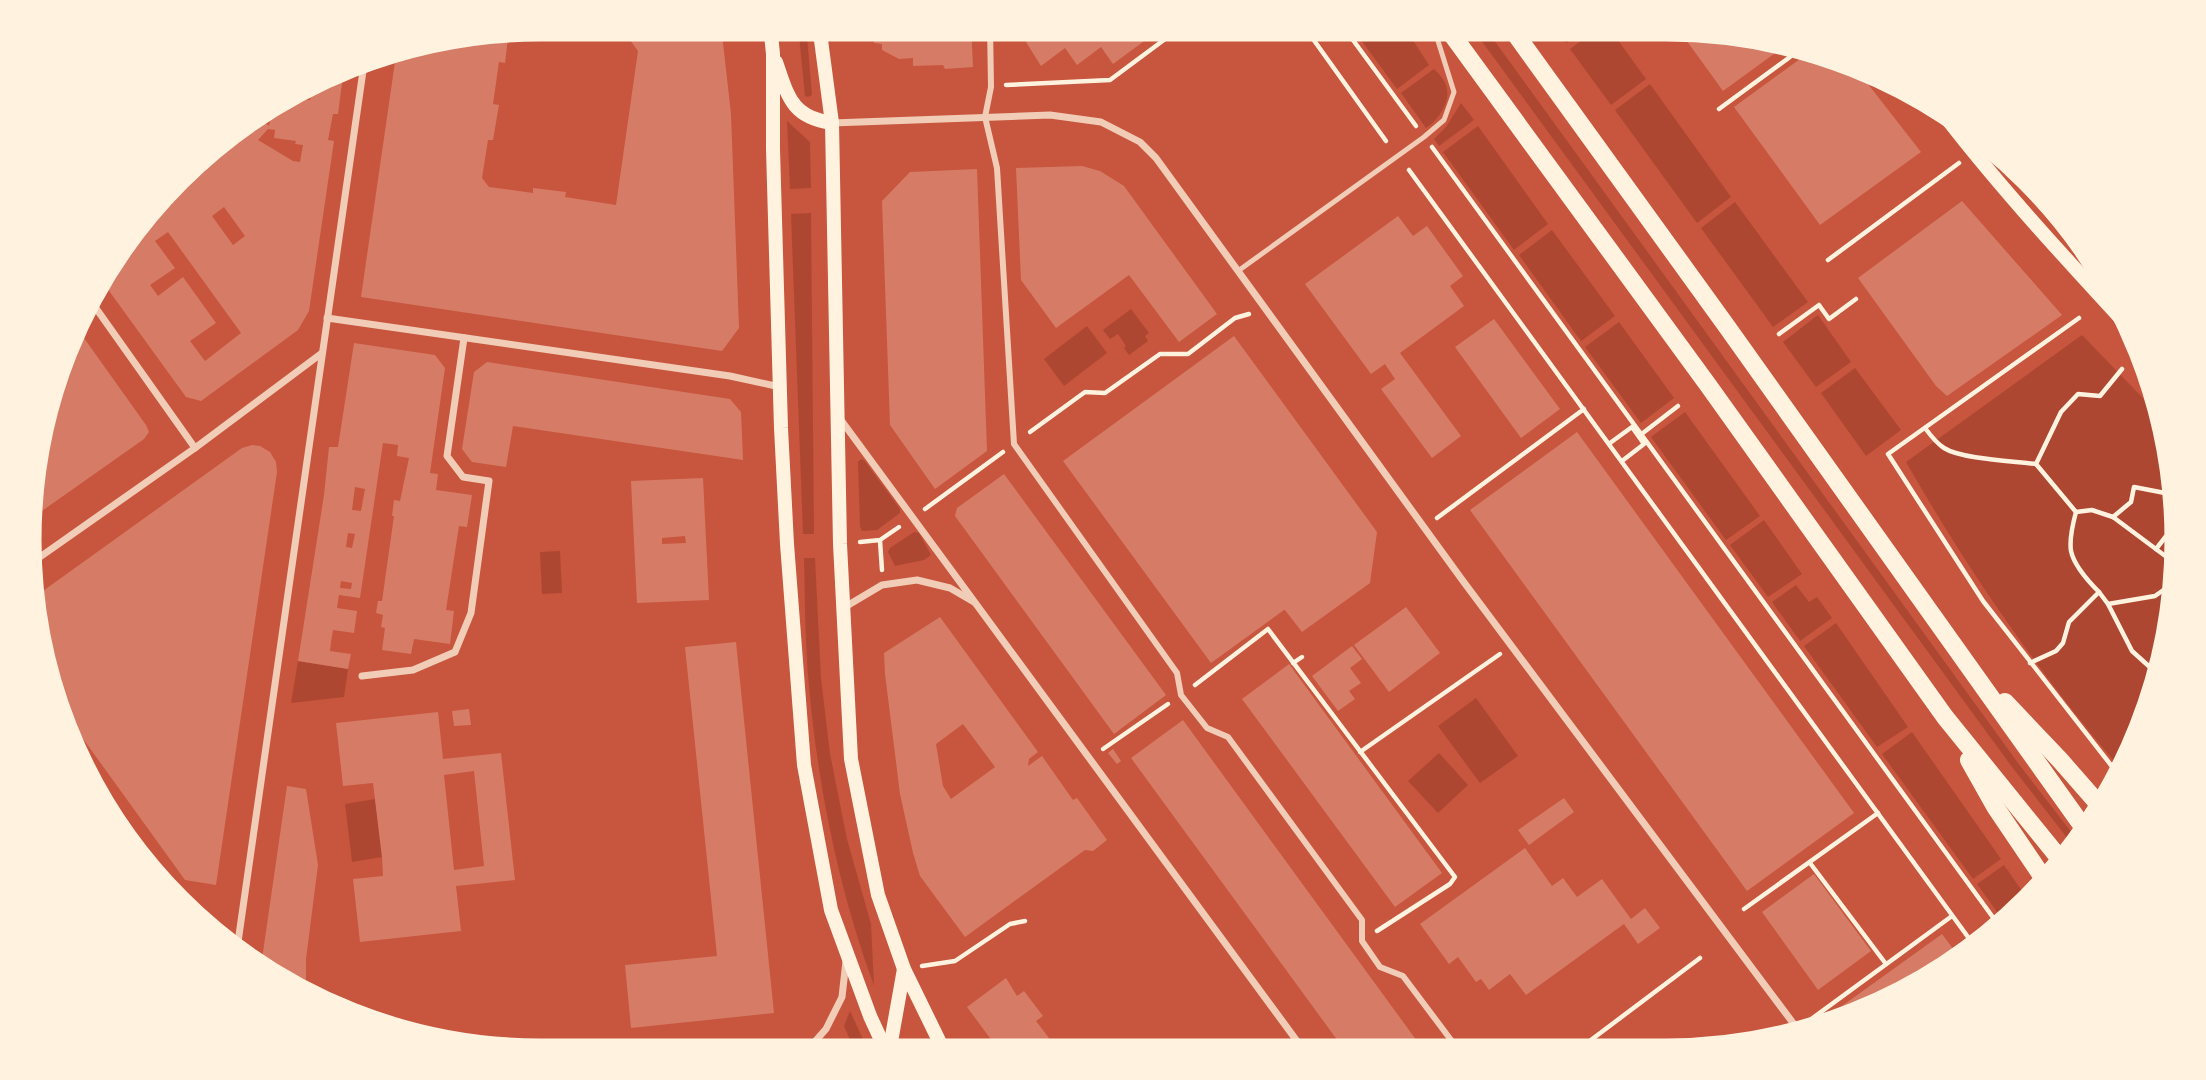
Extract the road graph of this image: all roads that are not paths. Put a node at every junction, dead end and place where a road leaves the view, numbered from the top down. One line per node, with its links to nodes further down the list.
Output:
1 (771, 37): 7 (main road)
2 (821, 37): 10 (main road)
3 (990, 37): 9 (street)
4 (1437, 37): 12 (lane)
5 (1454, 37): 26 (main road)
6 (1518, 37): 24 (main road)
7 (773, 54): 10 (main road); 18 (main road)
8 (363, 69): 15 (street)
9 (985, 117): 10 (street); 12 (street); 40 (street)
10 (832, 123): 19 (main road)
11 (1953, 127): 14 (main road)
12 (1238, 271): 34 (street)
13 (95, 306): 20 (street)
14 (2114, 311)
15 (327, 318): 16 (street); 17 (street)
16 (464, 338): 18 (street); 25 (street)
17 (322, 353): 20 (street); 31 (street)
18 (780, 387): 32 (main road)
19 (838, 417): 22 (street); 23 (main road)
20 (195, 448): 21 (street)
21 (38, 559)
22 (977, 605): 23 (street); 39 (street)
23 (845, 607): 33 (main road)
24 (1966, 661): 27 (main road); 28 (main road)
25 (362, 676)
26 (1945, 717): 29 (main road); 30 (main road)
27 (2096, 801)
28 (2081, 824)
29 (2057, 856)
30 (2041, 875)
31 (238, 942)
32 (847, 953): 35 (street); 36 (main road)
33 (904, 969): 37 (main road); 38 (main road)
34 (1796, 1026)
35 (814, 1043)
36 (884, 1043)
37 (890, 1043)
38 (940, 1043)
39 (1298, 1043)
40 (1453, 1043)

